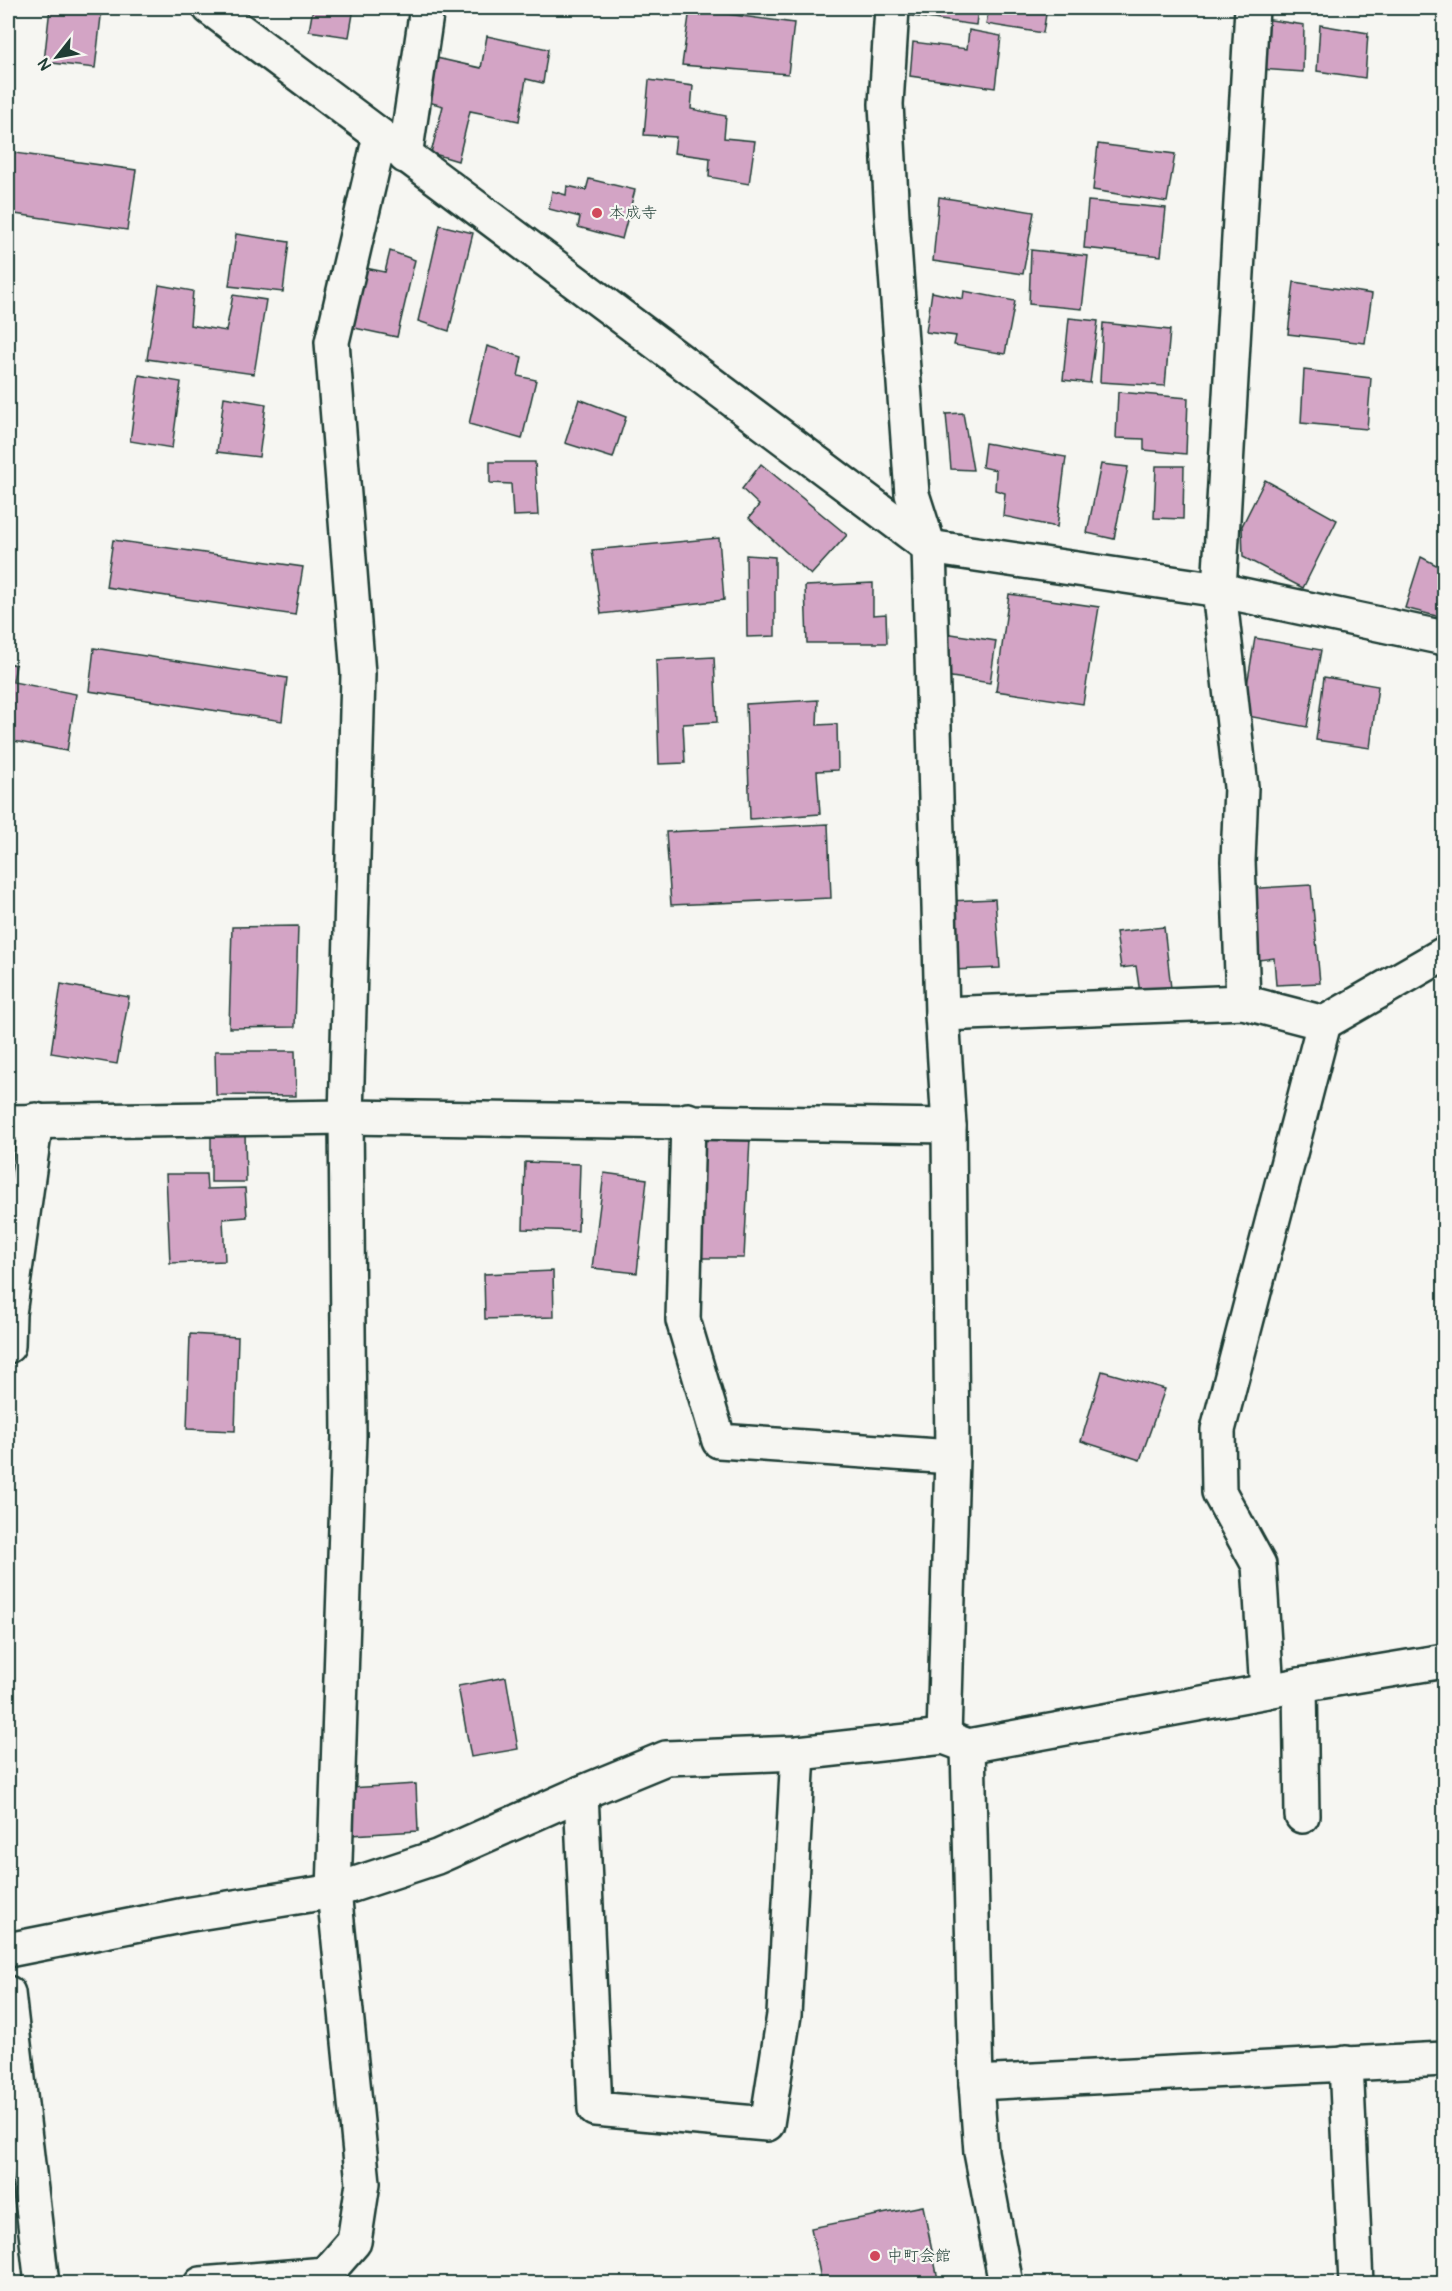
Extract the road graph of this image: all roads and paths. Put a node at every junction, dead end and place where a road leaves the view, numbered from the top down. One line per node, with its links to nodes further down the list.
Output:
1 (210, 8): 5 (street)
2 (427, 8): 6 (street)
3 (892, 8): 7 (street)
4 (1252, 8): 8 (street)
5 (380, 136): 6 (street); 14 (street)
6 (405, 156): 7 (street)
7 (929, 547): 8 (street); 12 (street)
8 (1219, 590): 9 (street); 11 (street)
9 (1444, 638)
10 (1444, 954): 13 (street)
11 (1243, 1002): 12 (street); 13 (street)
12 (942, 1014): 17 (street)
13 (1324, 1023): 22 (street)
14 (346, 1117): 15 (street); 16 (street); 27 (street)
15 (688, 1120): 17 (street); 19 (street)
16 (22, 1121): 18 (street)
17 (949, 1126): 19 (street)
18 (8, 1346)
19 (952, 1457): 23 (street)
20 (1444, 1661): 21 (street)
21 (1300, 1684): 22 (street); 26 (street)
22 (1267, 1691): 23 (street)
23 (956, 1741): 24 (street); 32 (street)
24 (798, 1753): 25 (street); 25 (street)
25 (581, 1793): 27 (street)
26 (1302, 1816)
27 (334, 1891): 28 (street); 34 (street)
28 (8, 1950)
29 (8, 1993): 33 (street)
30 (1444, 2059): 31 (street)
31 (1346, 2063): 32 (street); 36 (street)
32 (976, 2083): 35 (street)
33 (42, 2283)
34 (201, 2283)
35 (1006, 2283)
36 (1356, 2283)

